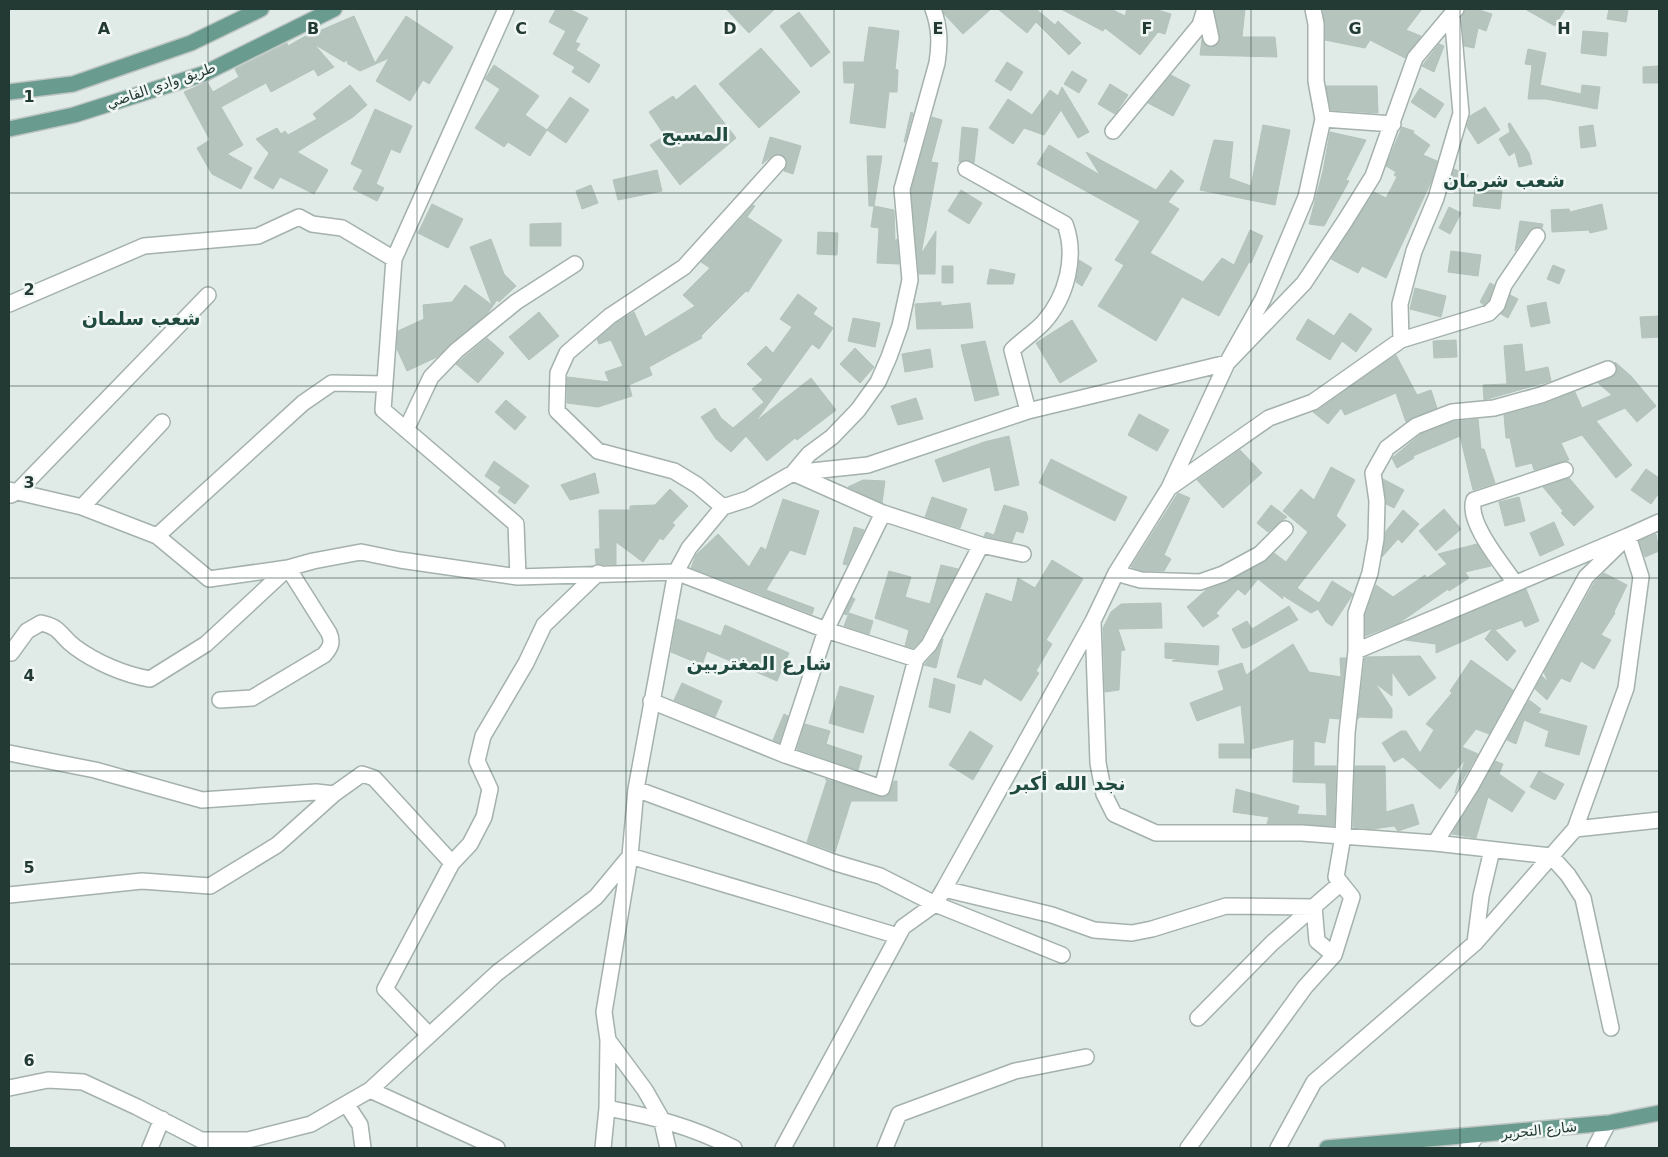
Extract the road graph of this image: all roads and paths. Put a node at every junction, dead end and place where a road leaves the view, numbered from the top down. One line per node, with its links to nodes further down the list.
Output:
1 (261, 9): 9 (main road)
2 (334, 9): 12 (main road, طريق وادي القاضي)
3 (506, 9): 17 (street)
4 (933, 9): 29 (street)
5 (1205, 9): 8 (street); 13 (street)
6 (1313, 9): 10 (street)
7 (1454, 12): 11 (street); 21 (street)
8 (1211, 38)
9 (9, 92)
10 (1323, 118): 11 (street); 22 (street)
11 (1393, 124): 22 (street)
12 (9, 129)
13 (1113, 130)
14 (778, 163): 33 (street)
15 (966, 169): 25 (street)
16 (1537, 236): 21 (street)
17 (394, 259): 20 (street); 24 (street)
18 (575, 264): 27 (street)
19 (208, 296): 31 (street)
20 (9, 304)
21 (1401, 340): 30 (street)
22 (1226, 363): 25 (street); 30 (street)
23 (1608, 369): 49 (street)
24 (385, 384): 27 (street); 37 (street)
25 (1028, 411): 29 (street)
26 (162, 422): 32 (street)
27 (406, 430): 45 (street)
28 (1565, 470): 46 (street)
29 (793, 473): 33 (street); 34 (street)
30 (1169, 488): 44 (street)
31 (12, 493): 32 (street)
32 (82, 507): 37 (street)
33 (723, 507): 42 (street)
34 (883, 513): 39 (street); 48 (street)
35 (1659, 522): 38 (street)
36 (1285, 529): 44 (street)
37 (157, 536): 41 (street)
38 (1628, 536): 46 (street); 59 (street); 61 (street)
39 (981, 545): 40 (street); 51 (street)
40 (1023, 554)
41 (288, 568): 45 (street); 50 (street); 52 (street)
42 (676, 572): 43 (street); 48 (street); 53 (street)
43 (598, 573): 45 (street); 65 (street)
44 (1116, 573): 47 (street)
45 (518, 577)
46 (1515, 583): 49 (street)
47 (1093, 621): 60 (street); 67 (street)
48 (826, 630): 51 (street); 55 (street)
49 (1356, 651): 60 (street)
50 (11, 653)
51 (916, 659): 55 (street)
52 (220, 700)
53 (651, 701): 55 (street); 56 (street)
54 (9, 753): 57 (street)
55 (785, 755)
56 (636, 789): 63 (street); 69 (street)
57 (334, 794): 65 (street); 68 (street)
58 (1659, 820): 59 (street)
59 (1575, 828): 64 (street)
60 (1343, 836): 61 (street); 66 (street)
61 (1435, 843): 62 (street)
62 (1492, 850): 64 (street); 72 (street)
63 (630, 856): 71 (street); 77 (street); 78 (street)
64 (1551, 856): 72 (street); 76 (street)
65 (452, 863): 77 (street)
66 (1340, 883): 70 (street); 74 (street)
67 (944, 889): 69 (street); 70 (street)
68 (9, 895)
69 (935, 904): 71 (street); 73 (street)
70 (1314, 907): 74 (street); 75 (street)
71 (898, 936): 95 (street)
72 (1475, 943): 98 (street)
73 (1062, 955)
74 (1334, 955): 97 (street)
75 (1198, 1018)
76 (1611, 1028)
77 (430, 1035): 81 (street)
78 (608, 1040): 83 (street); 85 (street)
79 (1086, 1057): 96 (street)
80 (9, 1088): 86 (street)
81 (370, 1090): 82 (street); 91 (street)
82 (347, 1105): 86 (street); 90 (street)
83 (607, 1108): 85 (street); 92 (street)
84 (1659, 1113): 87 (main road, شارع التحرير)
85 (661, 1118): 93 (street); 94 (street)
86 (162, 1119): 89 (street)
87 (1608, 1123): 88 (main road, شارع التحرير); 100 (street)
88 (1472, 1142): 99 (main road, شارع التحرير)
89 (150, 1148)
90 (363, 1148)
91 (497, 1148)
92 (603, 1148)
93 (668, 1148)
94 (734, 1148)
95 (783, 1148)
96 (885, 1148)
97 (1188, 1148)
98 (1278, 1148)
99 (1328, 1148)
100 (1595, 1148)

